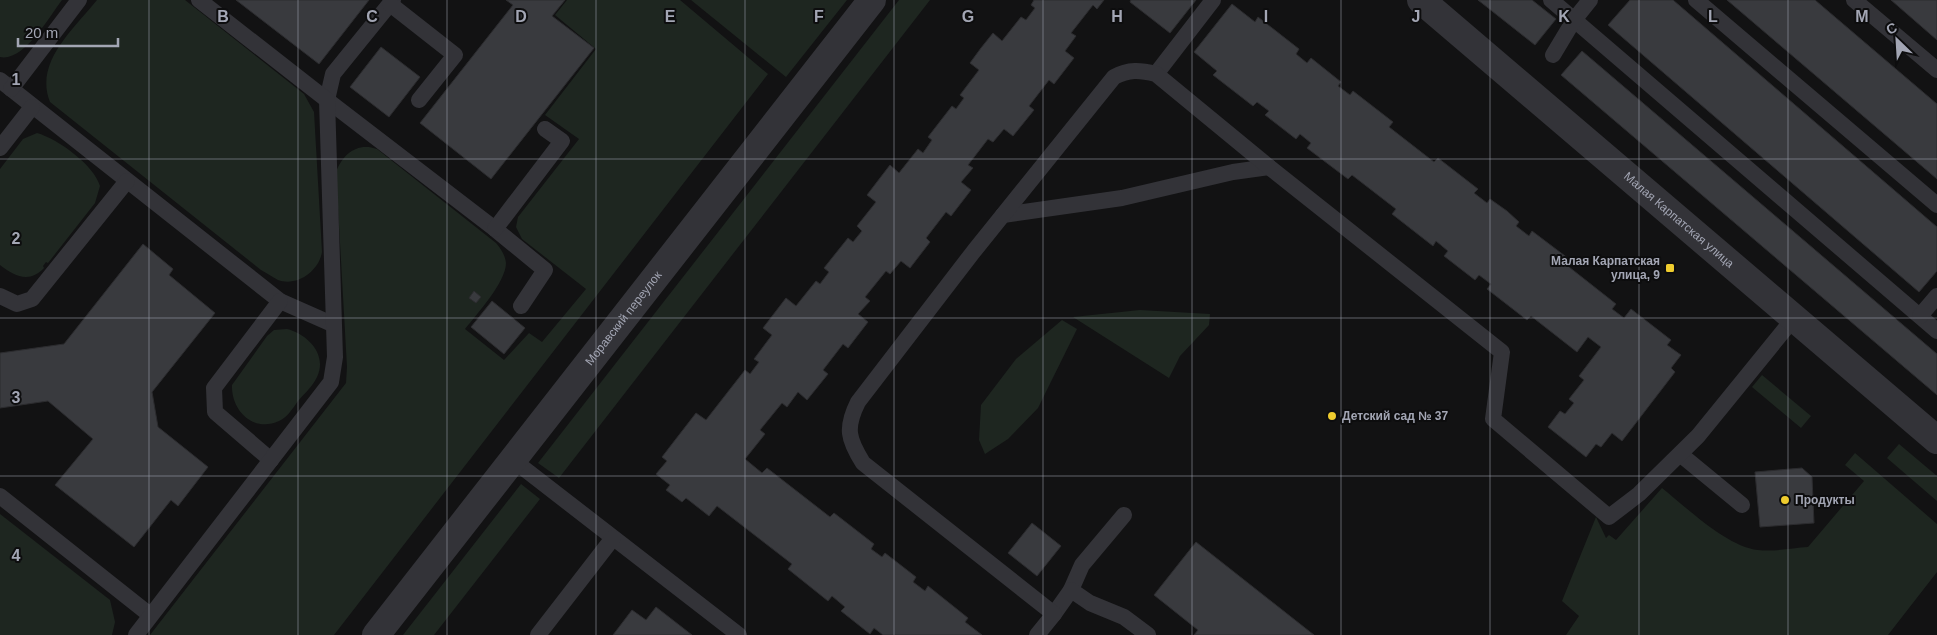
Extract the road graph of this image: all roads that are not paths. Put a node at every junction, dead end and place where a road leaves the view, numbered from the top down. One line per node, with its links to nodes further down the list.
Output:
1 (79, 0): 15 (lane)
2 (199, 0): 16 (lane)
3 (872, 0): 37 (street, Моравский переулок)
4 (1213, 0): 14 (lane)
5 (1421, 0): 31 (street, Малая Карпатская улица)
6 (1551, 0): 11 (lane)
7 (1590, 0): 11 (lane)
8 (1696, 0): 23 (lane)
9 (1854, 0): 13 (lane)
10 (392, 2): 16 (lane); 17 (lane)
11 (1574, 20): 12 (lane); 30 (lane)
12 (1554, 55)
13 (1937, 70)
14 (1156, 74): 21 (lane); 24 (lane)
15 (5, 84): 18 (lane)
16 (327, 100): 25 (lane); 32 (lane)
17 (419, 100)
18 (32, 107): 20 (lane); 22 (lane)
19 (545, 129): 25 (lane)
20 (0, 148)
21 (1269, 167): 24 (lane); 35 (lane)
22 (127, 181): 26 (lane); 28 (lane)
23 (1937, 204)
24 (1003, 215): 43 (lane)
25 (495, 229): 29 (lane)
26 (0, 296)
27 (1937, 296): 30 (lane)
28 (280, 301): 32 (lane); 36 (lane)
29 (521, 306)
30 (1920, 316): 33 (lane)
31 (1794, 318): 34 (street, Малая Карпатская улица); 35 (lane)
32 (332, 324): 36 (lane)
33 (1937, 331)
34 (1937, 440)
35 (1680, 454): 39 (lane)
36 (271, 460): 44 (lane)
37 (513, 460): 41 (lane); 46 (street, Моравский переулок)
38 (0, 496): 44 (lane)
39 (1742, 505)
40 (1124, 514): 42 (lane)
41 (613, 538): 47 (lane); 48 (lane)
42 (1072, 590): 43 (lane); 50 (lane)
43 (1054, 614): 49 (lane)
44 (150, 615): 45 (lane)
45 (136, 635)
46 (376, 635)
47 (538, 635)
48 (739, 635)
49 (1037, 635)
50 (1148, 635)

